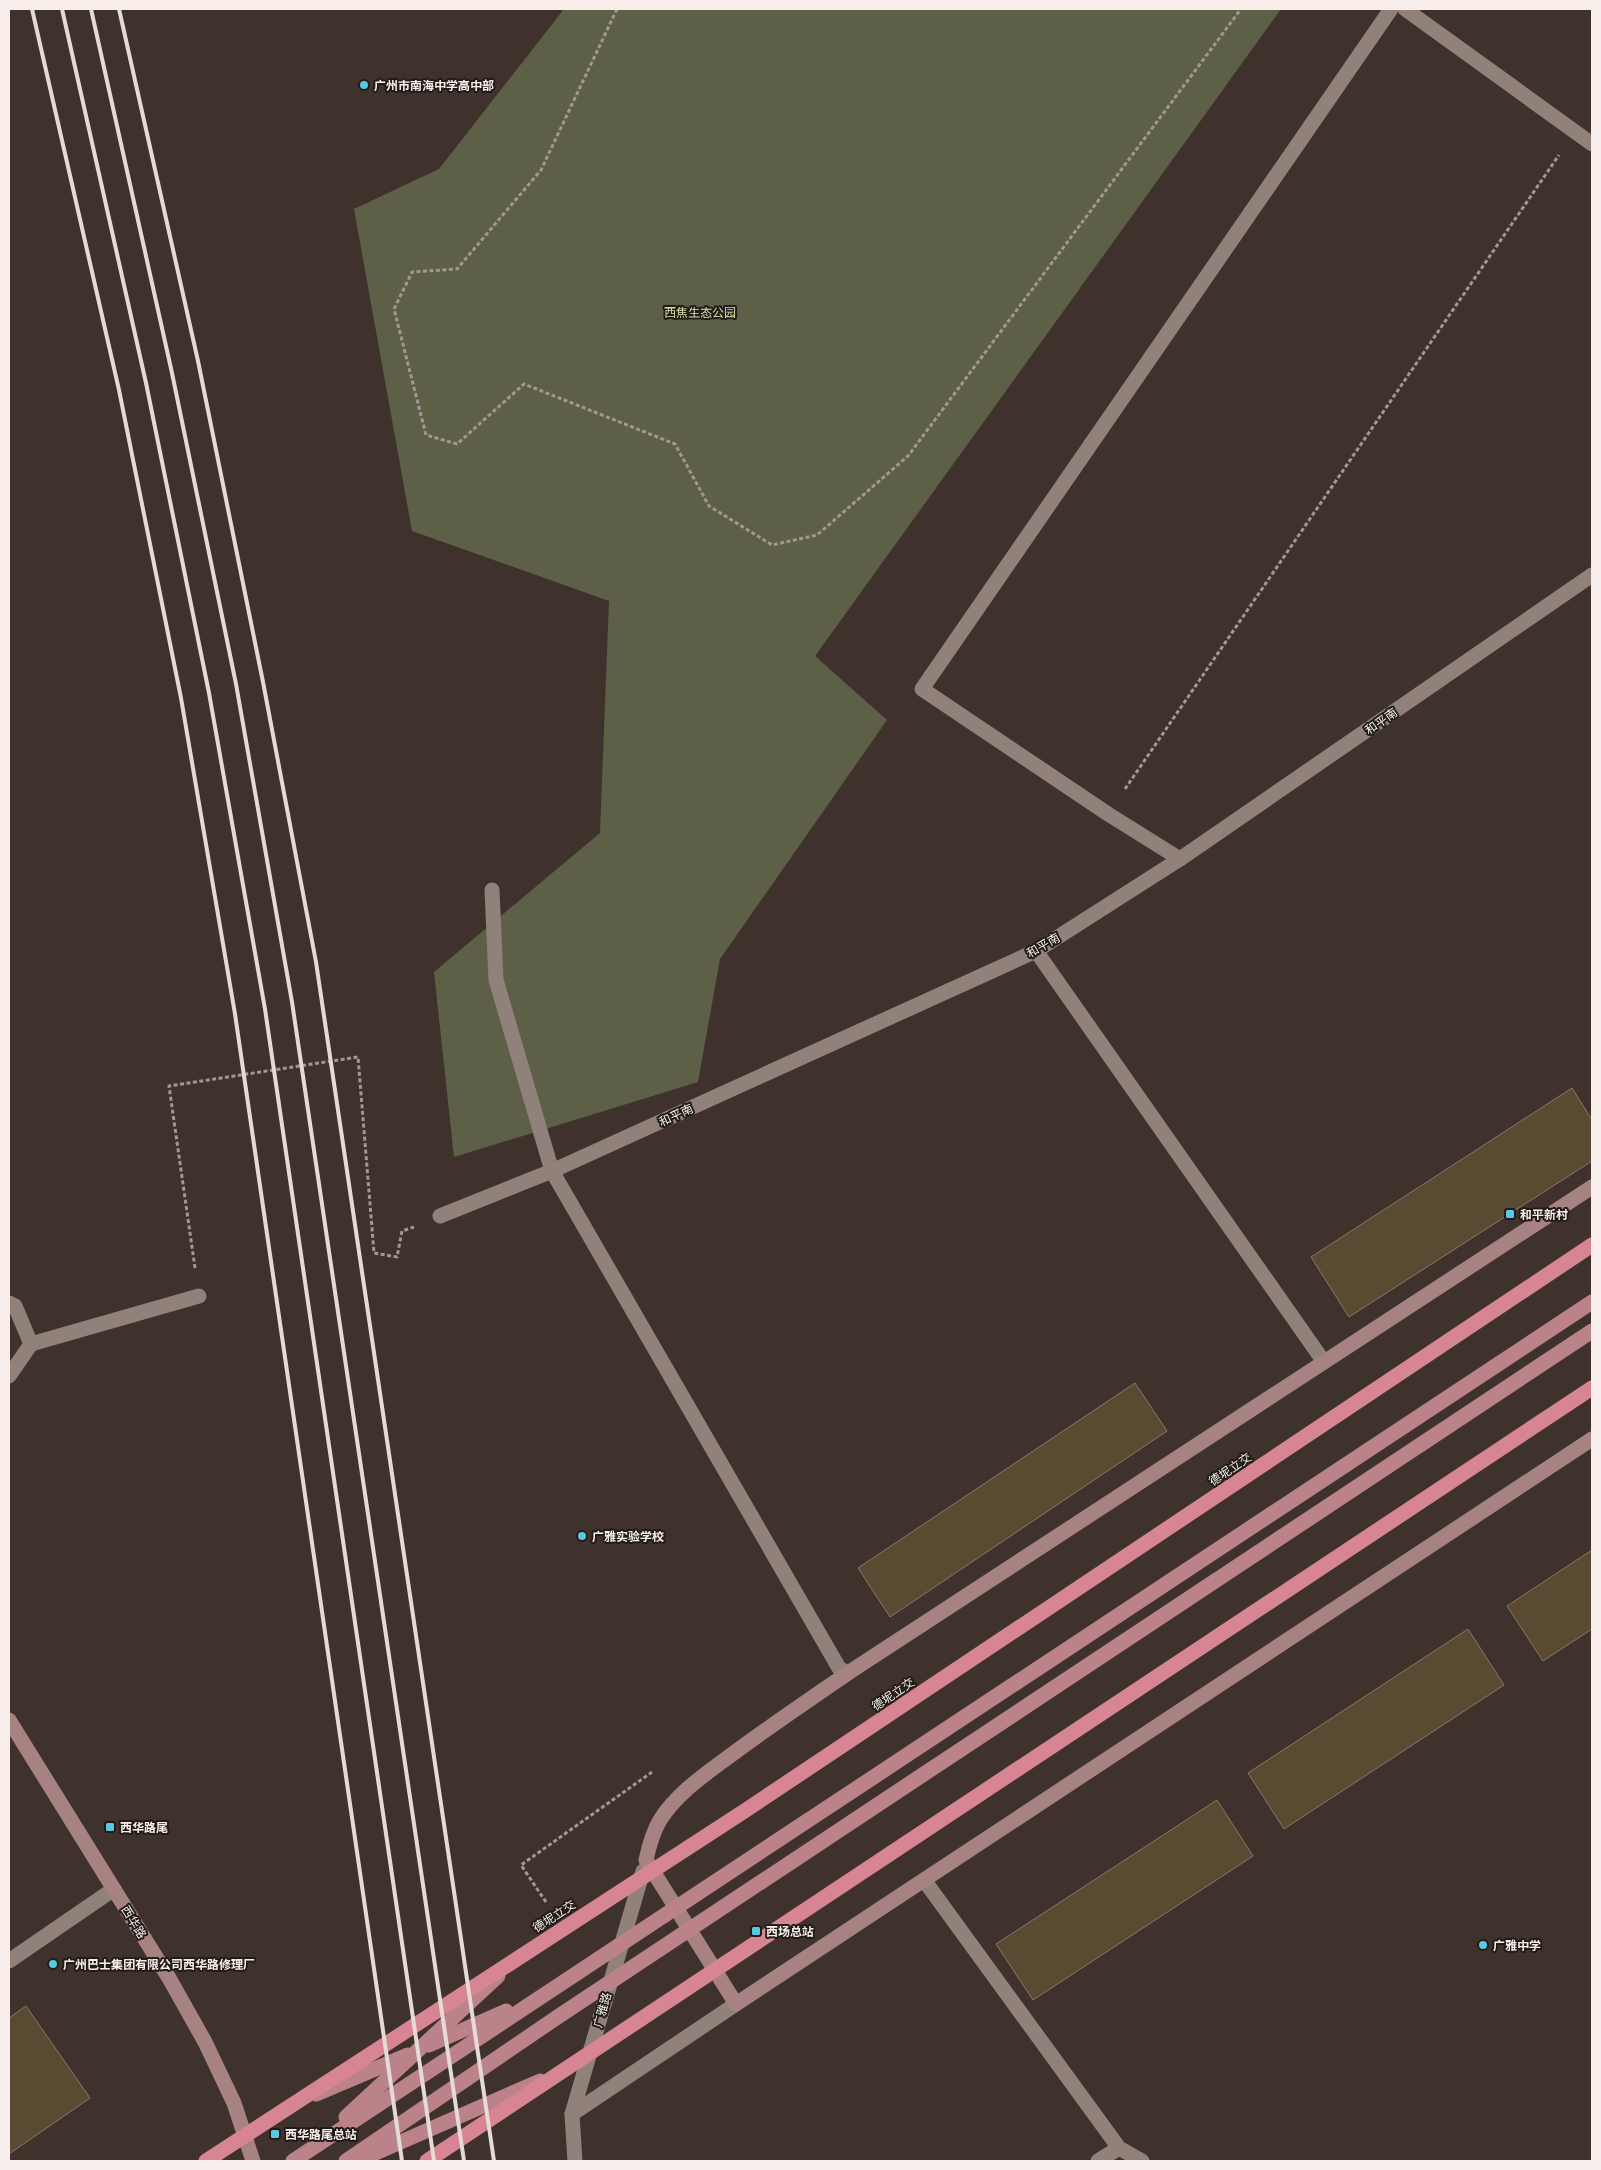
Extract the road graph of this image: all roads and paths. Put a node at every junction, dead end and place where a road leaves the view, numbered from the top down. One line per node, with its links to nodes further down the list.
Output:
1 (617, 9): 2 (path)
2 (1241, 9)
3 (1392, 9): 8 (street)
4 (1405, 9): 5 (street)
5 (1575, 132): 6 (street); 8 (path)
6 (1592, 144)
7 (1592, 575): 9 (street, 和平南)
8 (1108, 814): 9 (street)
9 (1180, 859): 11 (street, 和平南)
10 (492, 890): 12 (street)
11 (1036, 950): 12 (street, 和平南); 21 (street)
12 (552, 1171): 14 (street, 和平南); 25 (street)
13 (1592, 1187): 21 (main road)
14 (440, 1216): 16 (path)
15 (1592, 1245): 32 (highway, 德坭立交)
16 (199, 1296): 20 (street)
17 (1592, 1302): 34 (main road)
18 (9, 1303): 20 (street)
19 (1592, 1331): 45 (main road)
20 (31, 1344): 22 (street)
21 (1324, 1362): 25 (main road)
22 (9, 1376)
23 (1592, 1388): 37 (highway)
24 (1592, 1439): 29 (main road)
25 (848, 1673): 28 (main road)
26 (9, 1720): 30 (main road, 西华路)
27 (652, 1772): 31 (path)
28 (646, 1860): 35 (main road); 39 (street, 广雅路)
29 (924, 1880): 35 (main road); 41 (street)
30 (114, 1889): 33 (street); 43 (main road, 西华路)
31 (546, 1902)
32 (519, 1956): 36 (main road); 38 (highway, 德坭立交)
33 (9, 1961)
34 (544, 1995): 36 (main road); 40 (main road)
35 (736, 2004): 39 (street)
36 (418, 2050): 38 (main road); 40 (main road)
37 (569, 2068): 46 (main road); 47 (highway)
38 (287, 2107): 42 (highway, 德坭立交)
39 (572, 2114): 48 (street, 广雅路)
40 (313, 2148): 44 (main road)
41 (1119, 2148): 49 (street); 50 (street)
42 (206, 2161)
43 (253, 2161)
44 (293, 2161)
45 (346, 2161)
46 (356, 2161)
47 (427, 2161)
48 (575, 2161)
49 (1098, 2161)
50 (1142, 2161)

